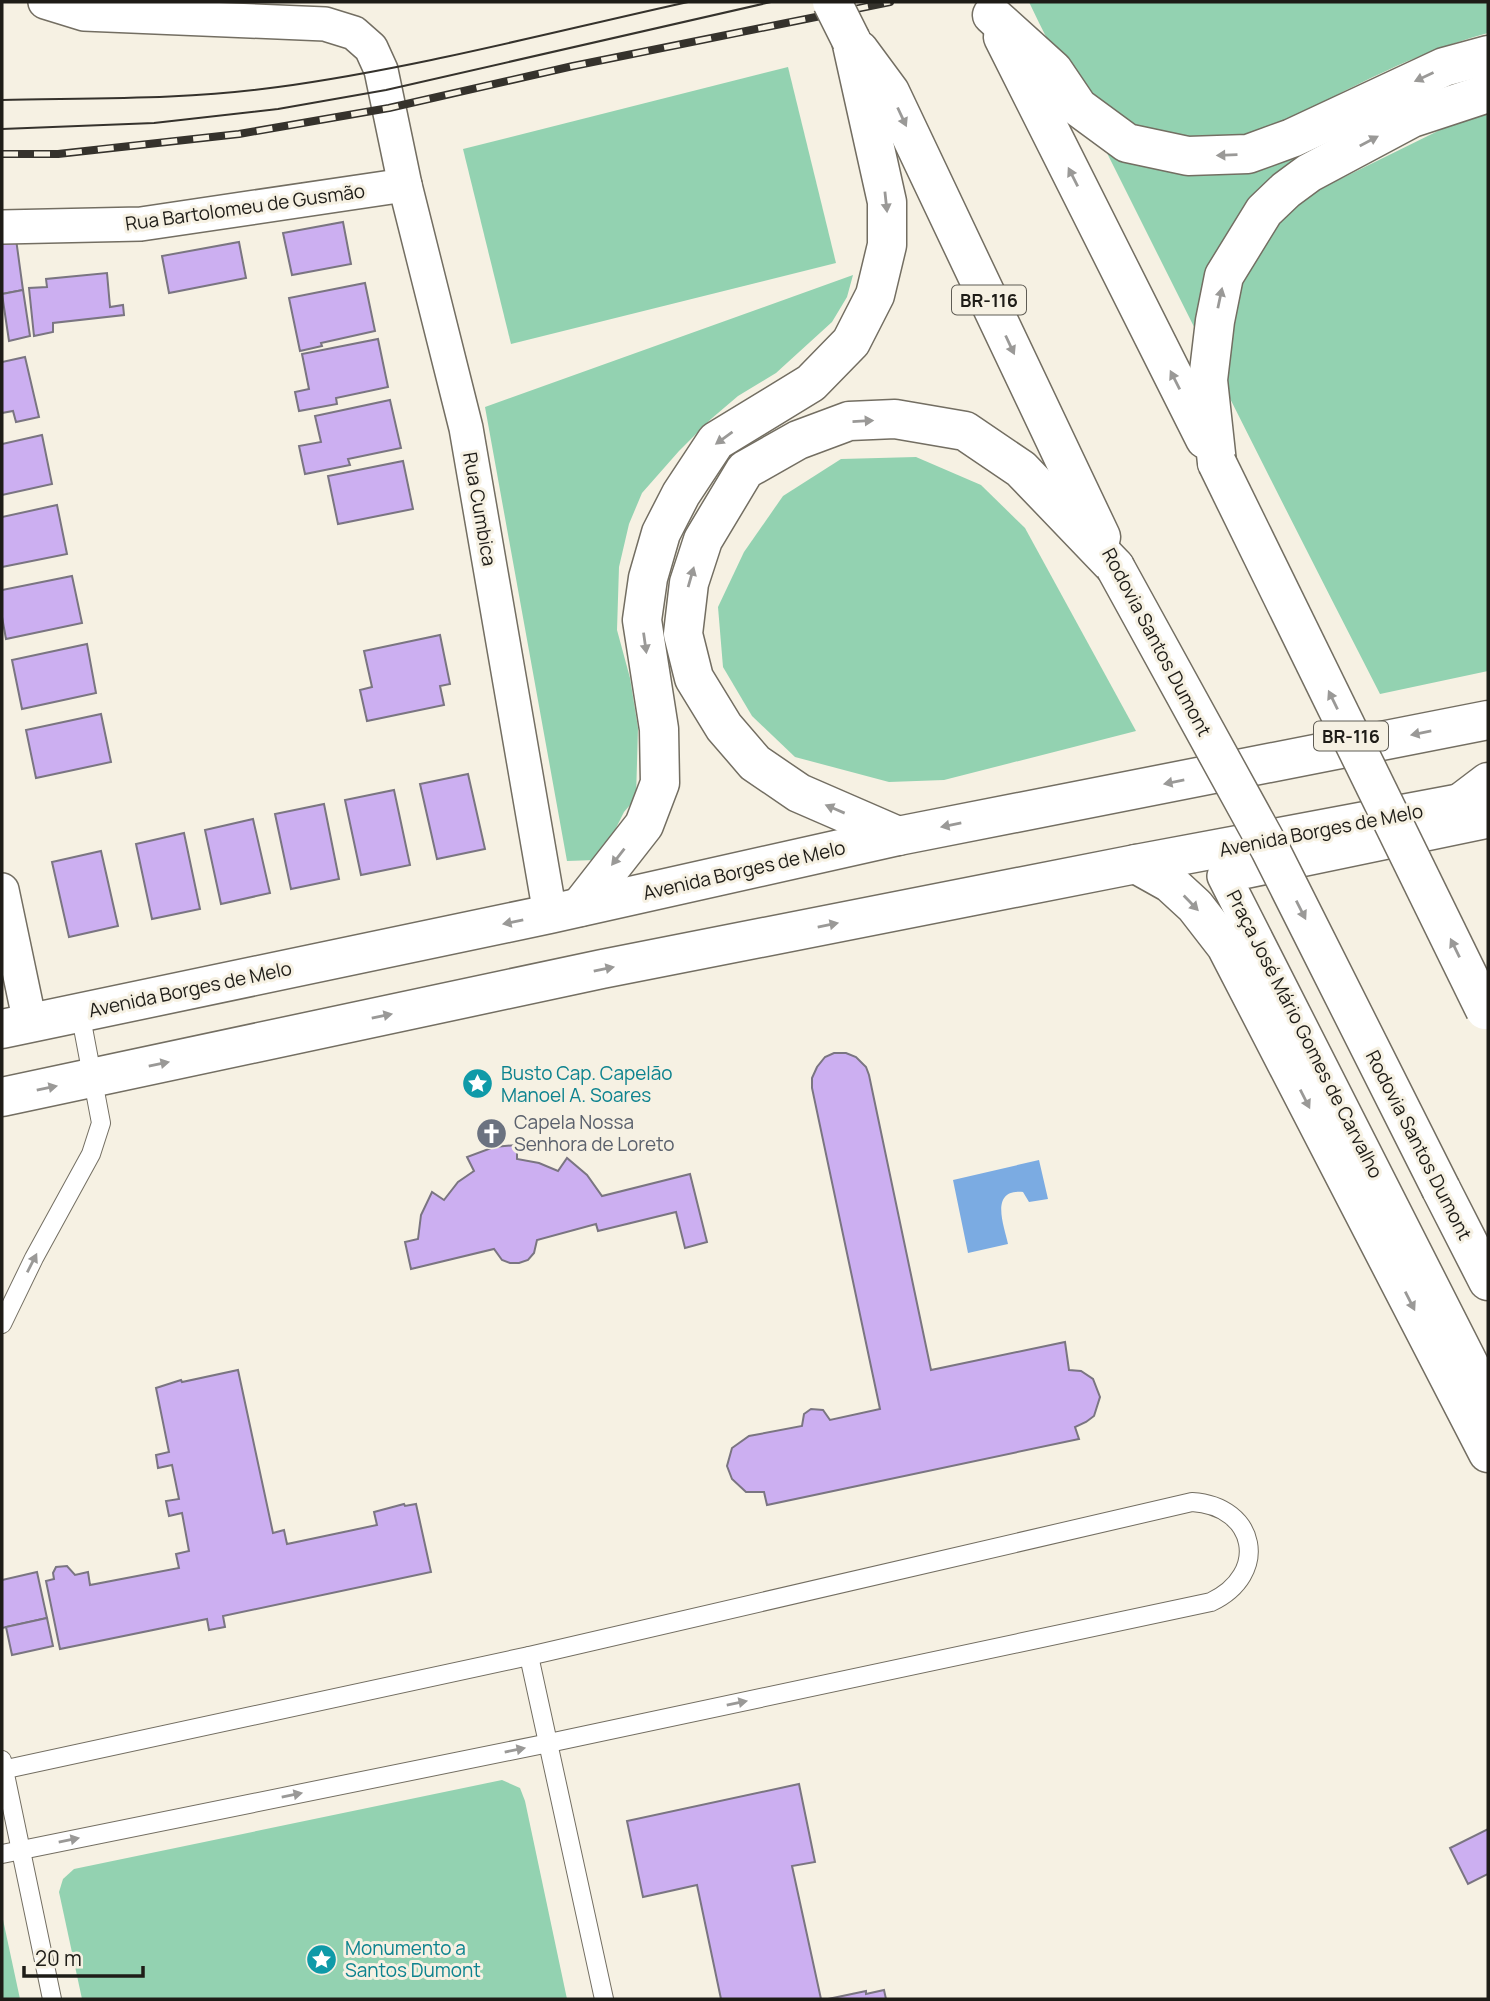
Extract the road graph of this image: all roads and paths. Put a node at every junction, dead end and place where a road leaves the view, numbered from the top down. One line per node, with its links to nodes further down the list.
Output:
1 (45, 2): 7 (street, Rua Cumbica)
2 (832, 2): 4 (main road, Rodovia Santos Dumont / BR-116, bridge)
3 (989, 8): 5 (main road, one-way to 3); 9 (main road, BR-116, one-way to 3)
4 (851, 40): 10 (main road, Rodovia Santos Dumont / BR-116, one-way to 10); 17 (main road, one-way to 17)
5 (1488, 55)
6 (1488, 93): 9 (main road, one-way to 6)
7 (405, 185): 8 (street, Rua Bartolomeu de Gusmão); 17 (street, Rua Cumbica)
8 (2, 227)
9 (1217, 463): 19 (main road, BR-116, one-way to 9, bridge)
10 (1115, 567): 14 (main road, one-way to 10); 23 (main road, Rodovia Santos Dumont / BR-116, one-way to 23, bridge)
11 (1488, 720): 14 (main road, Avenida Borges de Melo, one-way to 14)
12 (1488, 782): 13 (main road)
13 (1478, 808): 15 (main road, Avenida Borges de Melo); 25 (street, Praça José Mário Gomes de Carvalho)
14 (898, 836): 17 (main road, Avenida Borges de Melo)
15 (1136, 864): 21 (main road, Avenida Borges de Melo, one-way to 15); 26 (main road, one-way to 26)
16 (2, 890): 20 (street)
17 (565, 911): 18 (main road, Avenida Borges de Melo, one-way to 18)
18 (80, 1012): 20 (main road, Avenida Borges de Melo); 21 (lane)
19 (1488, 1016)
20 (16, 1026)
21 (93, 1078): 22 (main road, Avenida Borges de Melo, one-way to 21); 24 (lane, one-way to 21)
22 (2, 1097)
23 (1488, 1281)
24 (2, 1324)
25 (1488, 1396)
26 (1488, 1452)
27 (529, 1656): 28 (lane); 28 (lane, one-way to 27); 29 (lane)
28 (549, 1743): 30 (lane, one-way to 28); 33 (lane)
29 (3, 1766): 30 (lane)
30 (22, 1850): 31 (lane); 32 (lane)
31 (2, 1854)
32 (52, 1999)
33 (604, 1999)

